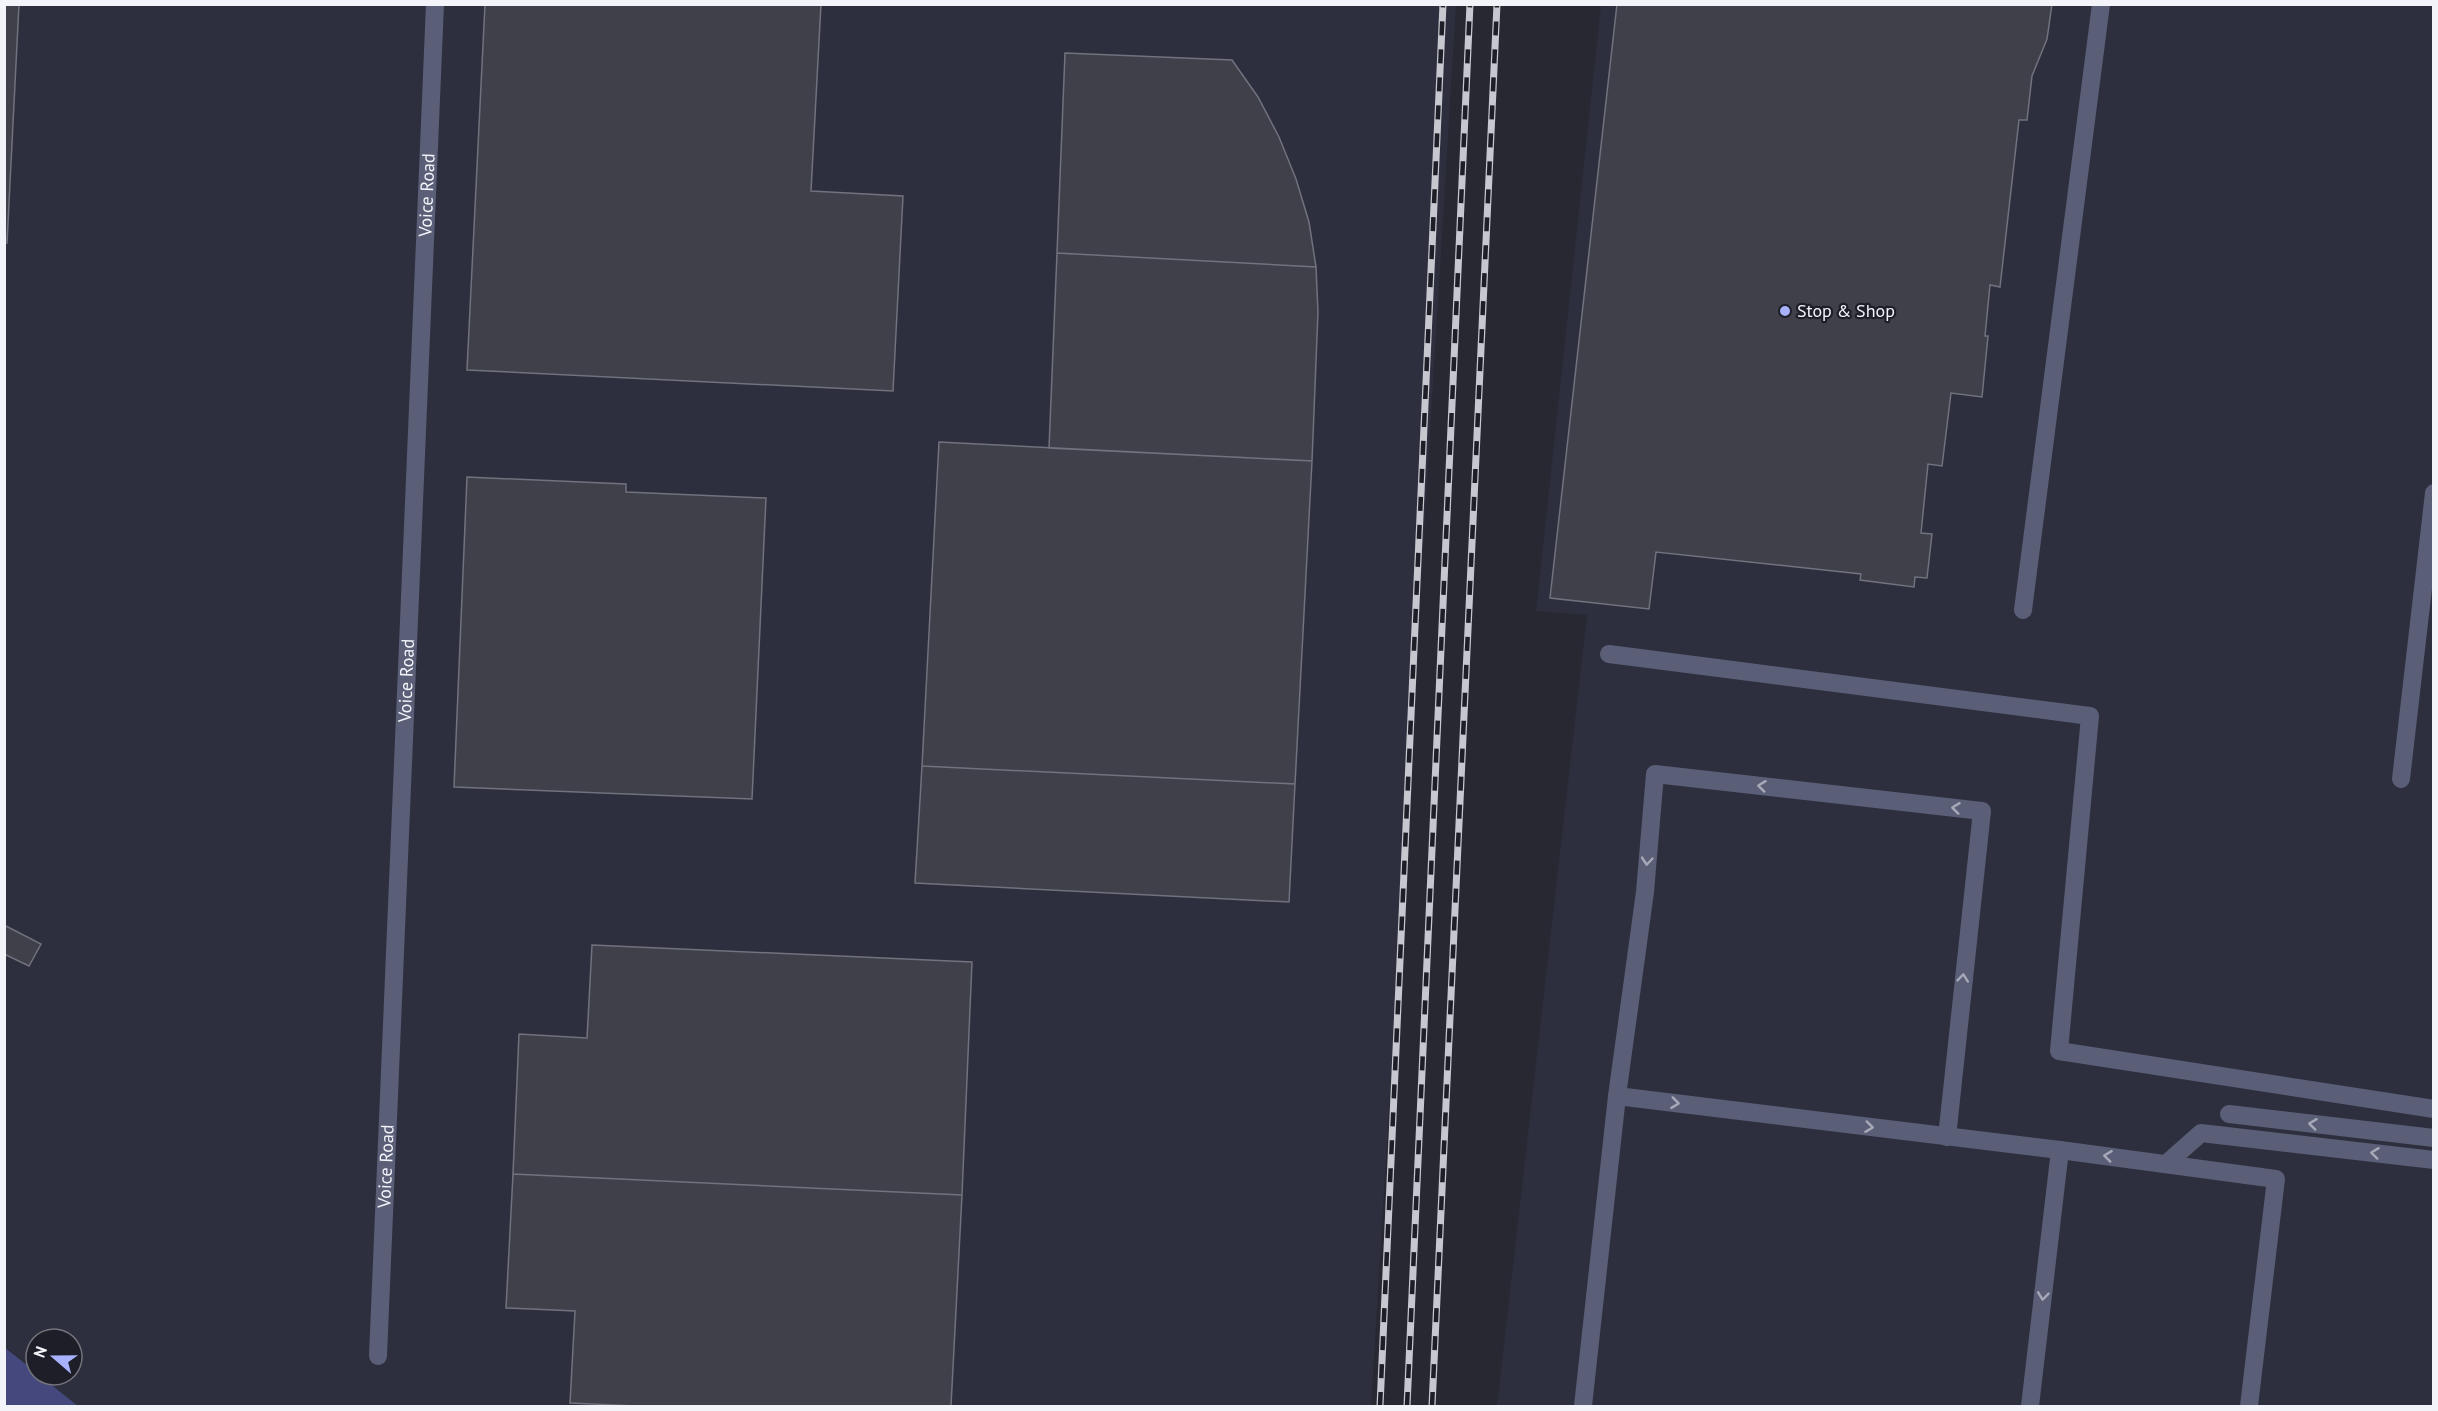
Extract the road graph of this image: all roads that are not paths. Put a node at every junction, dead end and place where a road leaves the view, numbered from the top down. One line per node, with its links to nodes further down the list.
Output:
1 (435, 4): 15 (street, Voice Road)
2 (2101, 4): 4 (street)
3 (2433, 493): 6 (street)
4 (2023, 610)
5 (1609, 654): 8 (street)
6 (2401, 779)
7 (1617, 1096): 10 (street, one-way to 10); 10 (street, one-way to 7); 16 (street)
8 (2433, 1109)
9 (2229, 1114): 11 (street, one-way to 9)
10 (1947, 1137): 12 (street)
11 (2433, 1138)
12 (2060, 1150): 14 (street, one-way to 12); 17 (street, one-way to 17)
13 (2433, 1160): 14 (street, one-way to 14)
14 (2166, 1164): 18 (street)
15 (378, 1356)
16 (1583, 1407)
17 (2030, 1407)
18 (2249, 1407)

